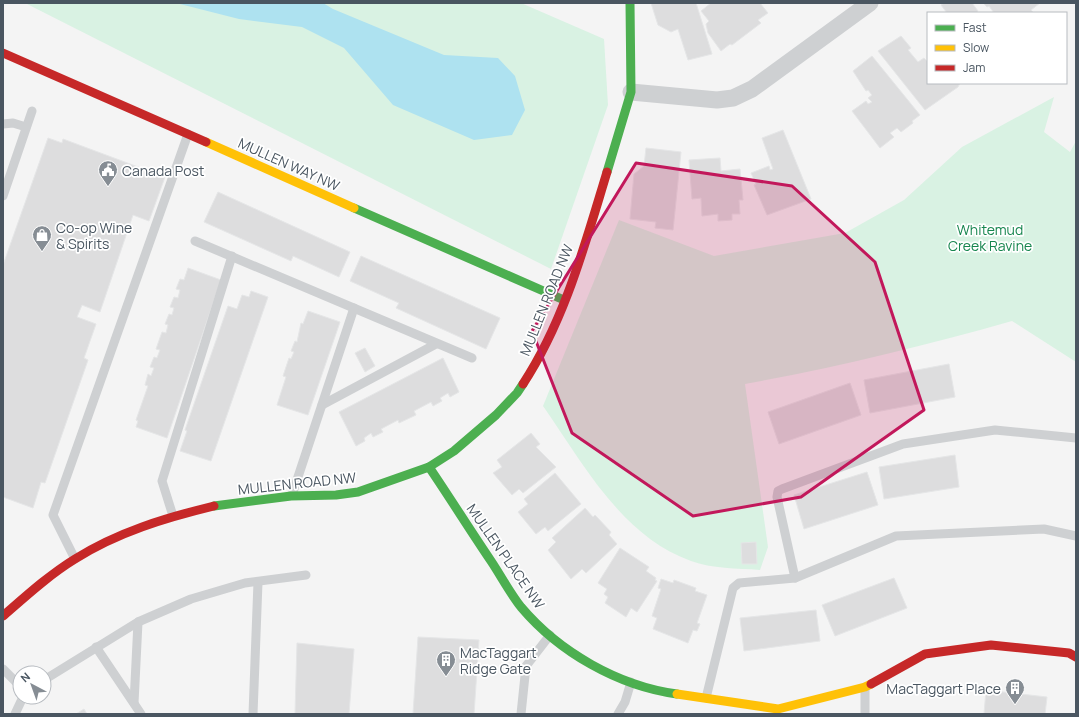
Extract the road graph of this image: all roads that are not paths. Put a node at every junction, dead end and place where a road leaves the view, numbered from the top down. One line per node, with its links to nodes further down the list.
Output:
1 (630, 3): 4 (street, MULLEN ROAD NW)
2 (870, 3): 4 (street)
3 (3, 52): 8 (street, MULLEN WAY NW)
4 (631, 92): 13 (street, MULLEN ROAD NW)
5 (32, 111): 7 (lane)
6 (3, 124): 7 (lane)
7 (26, 127): 9 (lane)
8 (188, 134): 13 (street, MULLEN WAY NW); 23 (lane)
9 (5, 186): 10 (lane)
10 (3, 196)
11 (195, 241): 12 (lane)
12 (232, 256): 14 (lane); 21 (lane)
13 (564, 300): 19 (street, MULLEN ROAD NW)
14 (354, 308): 15 (lane); 17 (lane)
15 (436, 344): 16 (lane); 17 (lane)
16 (472, 358)
17 (322, 405): 20 (lane)
18 (1076, 438): 25 (lane)
19 (428, 467): 20 (street, MULLEN ROAD NW); 29 (street, MULLEN PLACE NW)
20 (291, 496): 21 (street, MULLEN ROAD NW)
21 (173, 516): 23 (street, MULLEN ROAD NW)
22 (1076, 536): 25 (lane)
23 (75, 559): 27 (street, MULLEN ROAD NW)
24 (306, 575): 26 (lane)
25 (795, 578): 37 (lane)
26 (258, 582): 28 (lane); 42 (lane)
27 (3, 616)
28 (138, 622): 30 (lane); 38 (lane)
29 (550, 635): 35 (street, MULLEN PLACE NW); 40 (lane)
30 (96, 647): 33 (lane); 38 (lane)
31 (1076, 657): 36 (street, MULLEN PLACE NW)
32 (3, 669): 34 (lane)
33 (52, 675)
34 (12, 678)
35 (631, 682): 37 (street, MULLEN PLACE NW); 43 (lane)
36 (865, 687): 39 (street, MULLEN PLACE NW); 44 (lane)
37 (705, 700): 39 (street, MULLEN PLACE NW)
38 (134, 703): 41 (lane)
39 (773, 711)
40 (523, 713)
41 (141, 714)
42 (253, 714)
43 (618, 714)
44 (864, 714)

